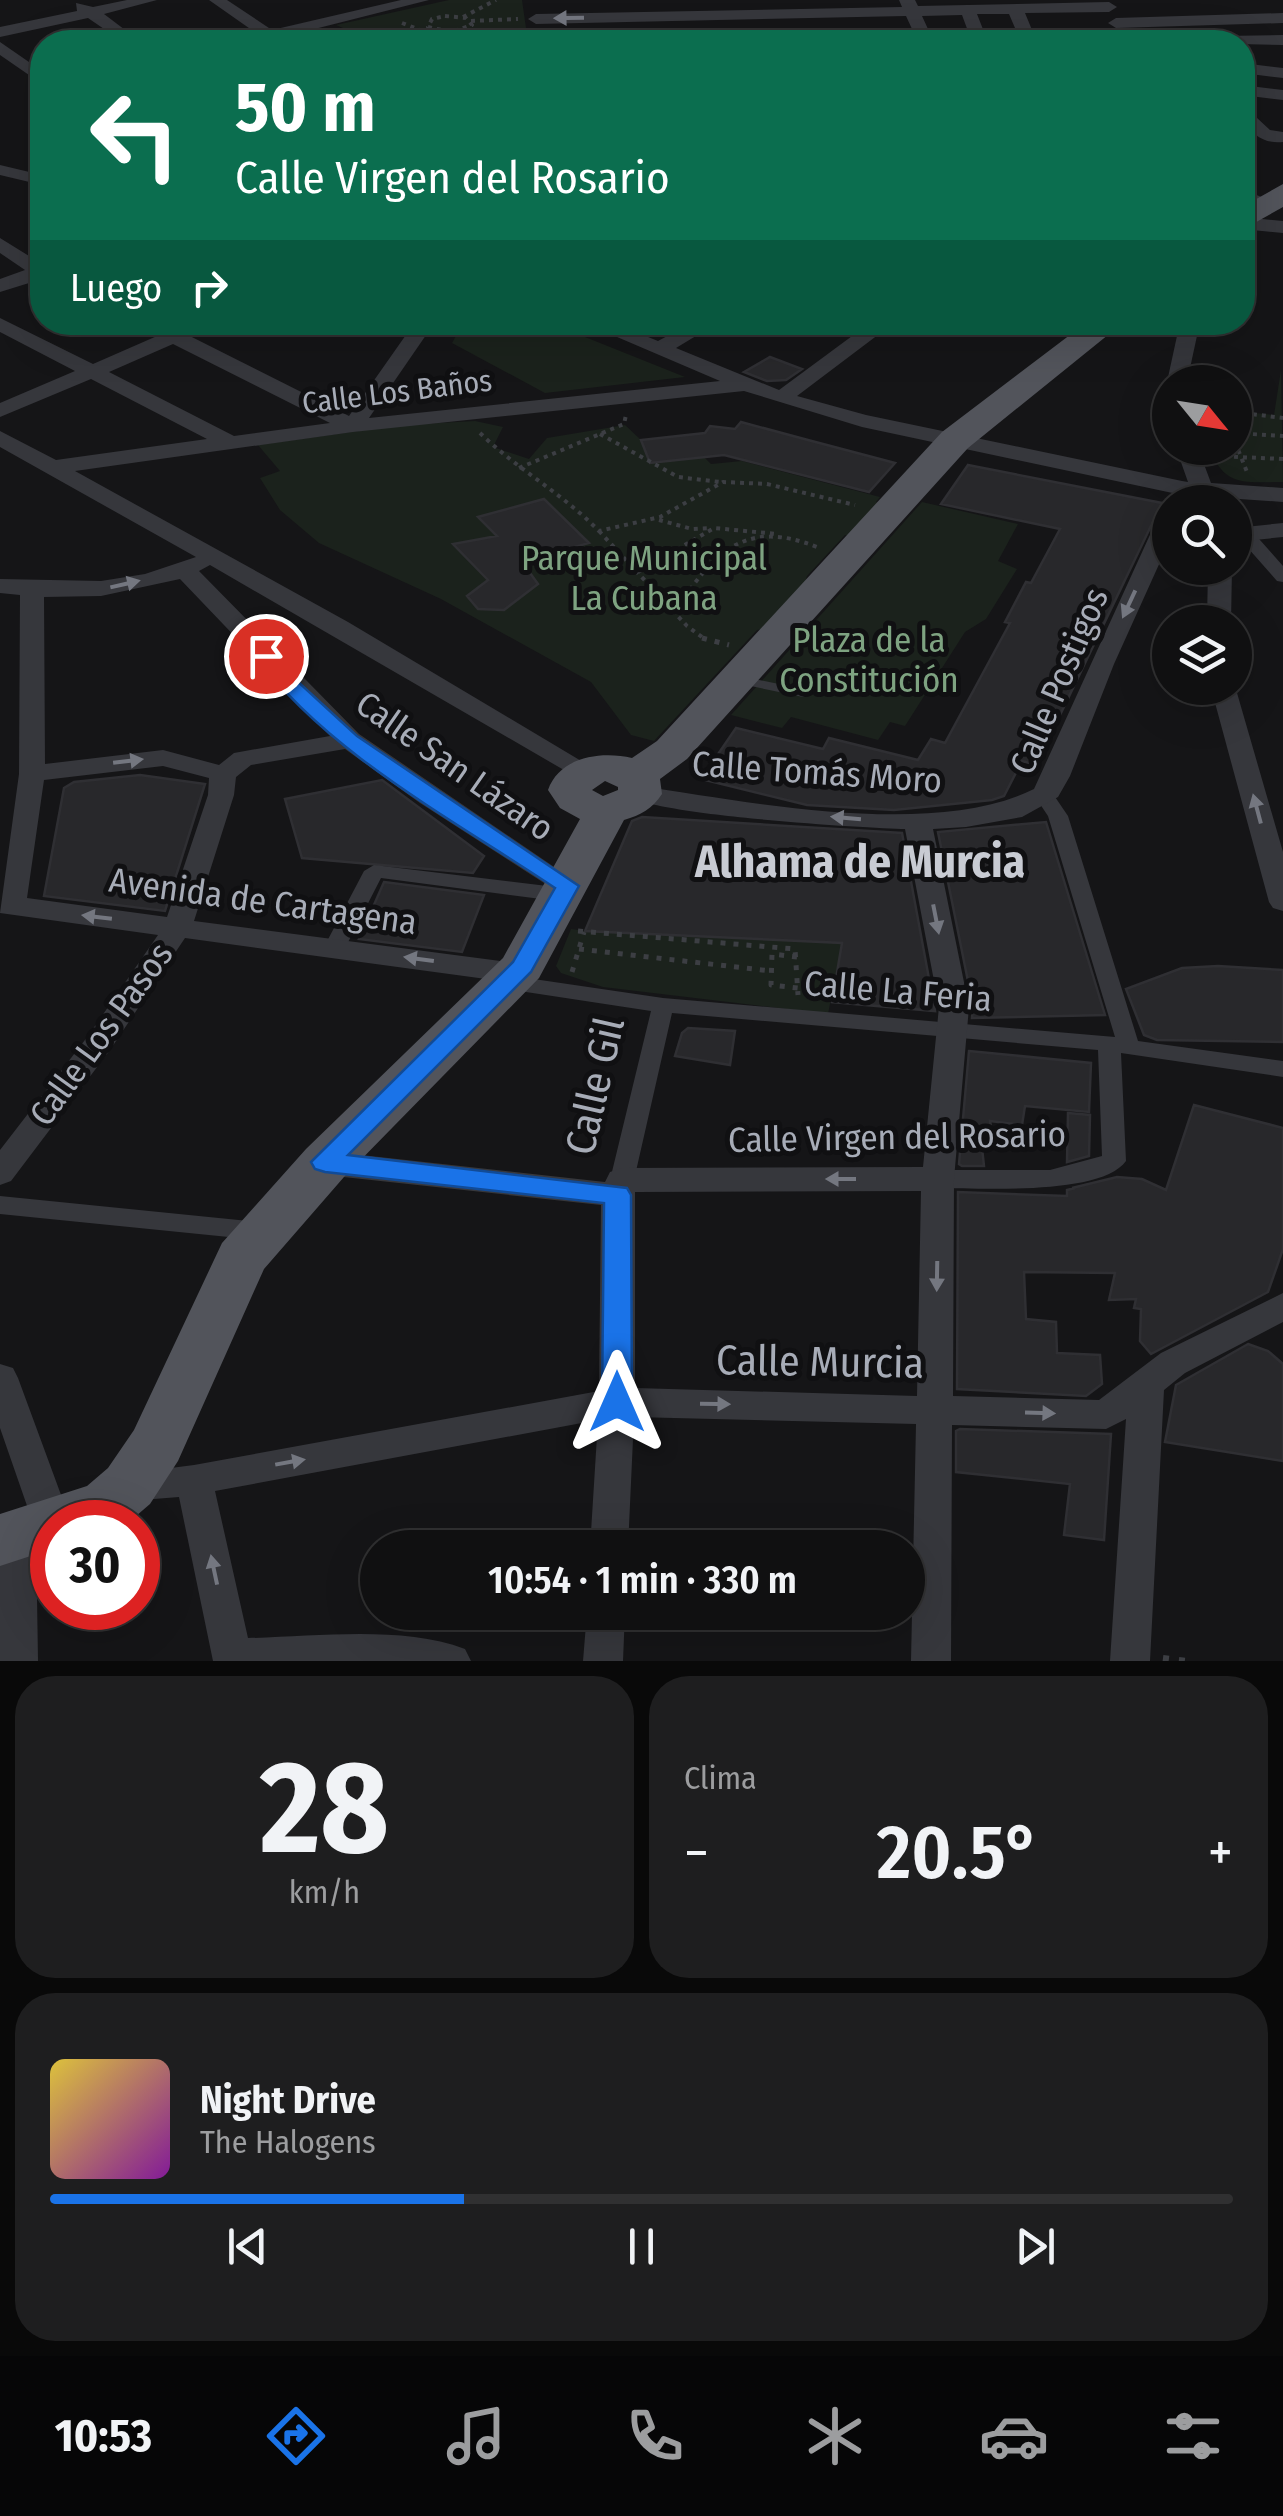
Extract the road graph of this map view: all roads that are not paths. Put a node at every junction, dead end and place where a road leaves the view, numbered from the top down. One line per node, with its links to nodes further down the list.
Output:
1 (71, 0): 11 (street)
2 (150, 0): 11 (street)
3 (217, 0): 17 (street)
4 (421, 0): 15 (street)
5 (533, 0): 13 (street)
6 (910, 6): 9 (street); 12 (street); 20 (street)
7 (1014, 9): 9 (street); 10 (street); 22 (street)
8 (324, 10): 15 (street)
9 (968, 10): 21 (street)
10 (1110, 10): 14 (street)
11 (90, 13): 16 (street); 23 (street)
12 (686, 15): 13 (street, one-way to 13)
13 (536, 18): 19 (street)
14 (1283, 18)
15 (340, 19): 18 (street)
16 (115, 30)
17 (262, 30)
18 (304, 30)
19 (538, 30)
20 (921, 30)
21 (976, 30)
22 (1024, 30)
23 (0, 32)
24 (1255, 40): 25 (street)
25 (1283, 40)
26 (0, 47): 27 (street)
27 (26, 67): 28 (street); 30 (street)
28 (30, 70)
29 (1255, 70): 31 (street)
30 (0, 73)
31 (1283, 73)
32 (1255, 92): 33 (street)
33 (1283, 96)
34 (1255, 120): 35 (street)
35 (1283, 137)
36 (0, 170): 37 (street)
37 (30, 177)
38 (0, 244): 39 (street)
39 (30, 264)
40 (30, 275): 41 (street)
41 (0, 286)
42 (0, 324): 52 (street)
43 (416, 335): 56 (street)
44 (626, 335): 50 (street)
45 (685, 335): 50 (street)
46 (867, 335): 54 (street)
47 (1091, 335): 58 (main road)
48 (1187, 335): 51 (street)
49 (174, 336): 52 (street); 56 (street)
50 (661, 348): 53 (street)
51 (1181, 365)
52 (92, 372): 55 (street); 59 (street)
53 (747, 384): 54 (street); 56 (street, Calle Los Baños)
54 (782, 398): 58 (street)
55 (0, 411)
56 (353, 426): 59 (street, Calle Los Baños)
57 (0, 438): 60 (street)
58 (956, 440): 61 (street); 73 (main road)
59 (229, 442): 60 (street, Calle Los Baños)
60 (54, 467): 68 (street)
61 (1154, 485)
62 (1252, 495): 63 (street)
63 (1283, 495)
64 (1283, 530): 65 (street)
65 (1252, 534)
66 (1252, 546): 70 (street)
67 (1152, 554): 80 (street, Calle Postigos, one-way to 80)
68 (214, 557): 69 (street); 79 (street)
69 (184, 570): 72 (street, one-way to 69); 76 (street, Calle San Lázaro)
70 (1283, 578)
71 (0, 586): 72 (street)
72 (32, 591): 77 (street)
73 (750, 664): 74 (lane); 79 (main road)
74 (803, 693)
75 (1229, 705): 82 (street, one-way to 75)
76 (350, 740): 78 (street); 85 (street, Calle San Lázaro)
77 (32, 774): 78 (street, one-way to 78); 84 (street)
78 (223, 774): 86 (street, Calle Los Pasos)
79 (609, 790): 81 (street, Calle Tomás Moro, one-way to 79); 85 (main road)
80 (1044, 796): 81 (street, Calle Tomás Moro); 91 (street, Calle Postigos)
81 (918, 824): 90 (street, one-way to 90)
82 (1277, 857): 83 (street)
83 (1283, 902)
84 (6, 905): 86 (street, Avenida de Cartagena, one-way to 84)
85 (568, 918): 87 (street); 88 (main road)
86 (178, 927): 87 (street, Avenida de Cartagena); 94 (street, Calle Los Pasos)
87 (335, 946): 88 (street, Avenida de Cartagena, one-way to 87)
88 (511, 978): 89 (street, Calle La Feria); 93 (main road)
89 (663, 1005): 90 (street, Calle La Feria); 96 (street, Calle Gil)
90 (949, 1032): 91 (street, Calle La Feria); 95 (street)
91 (1119, 1046): 92 (street, Calle La Feria); 95 (street, Calle Virgen del Rosario)
92 (1283, 1068)
93 (325, 1162): 96 (street, Calle Virgen del Rosario); 98 (main road)
94 (0, 1173)
95 (938, 1179): 96 (street, Calle Virgen del Rosario, one-way to 96); 103 (street, one-way to 103)
96 (620, 1188): 102 (street, Calle Gil)
97 (0, 1205): 98 (street)
98 (261, 1232): 105 (main road)
99 (1283, 1306): 101 (street, Calle Murcia)
100 (0, 1378): 107 (street)
101 (1146, 1386): 103 (street, Calle Murcia, one-way to 101); 116 (street)
102 (617, 1402): 103 (street, Calle Murcia, one-way to 103); 104 (street, Calle Murcia, one-way to 102); 108 (street, Calle Gil)
103 (936, 1409): 115 (street)
104 (194, 1480): 105 (street, Calle Murcia); 111 (street, one-way to 104)
105 (130, 1486): 106 (main road)
106 (113, 1500)
107 (30, 1507)
108 (610, 1530)
109 (30, 1567): 112 (street)
110 (605, 1630): 114 (street)
111 (233, 1658): 113 (street)
112 (18, 1661)
113 (451, 1661)
114 (603, 1661)
115 (931, 1661)
116 (1130, 1661)

